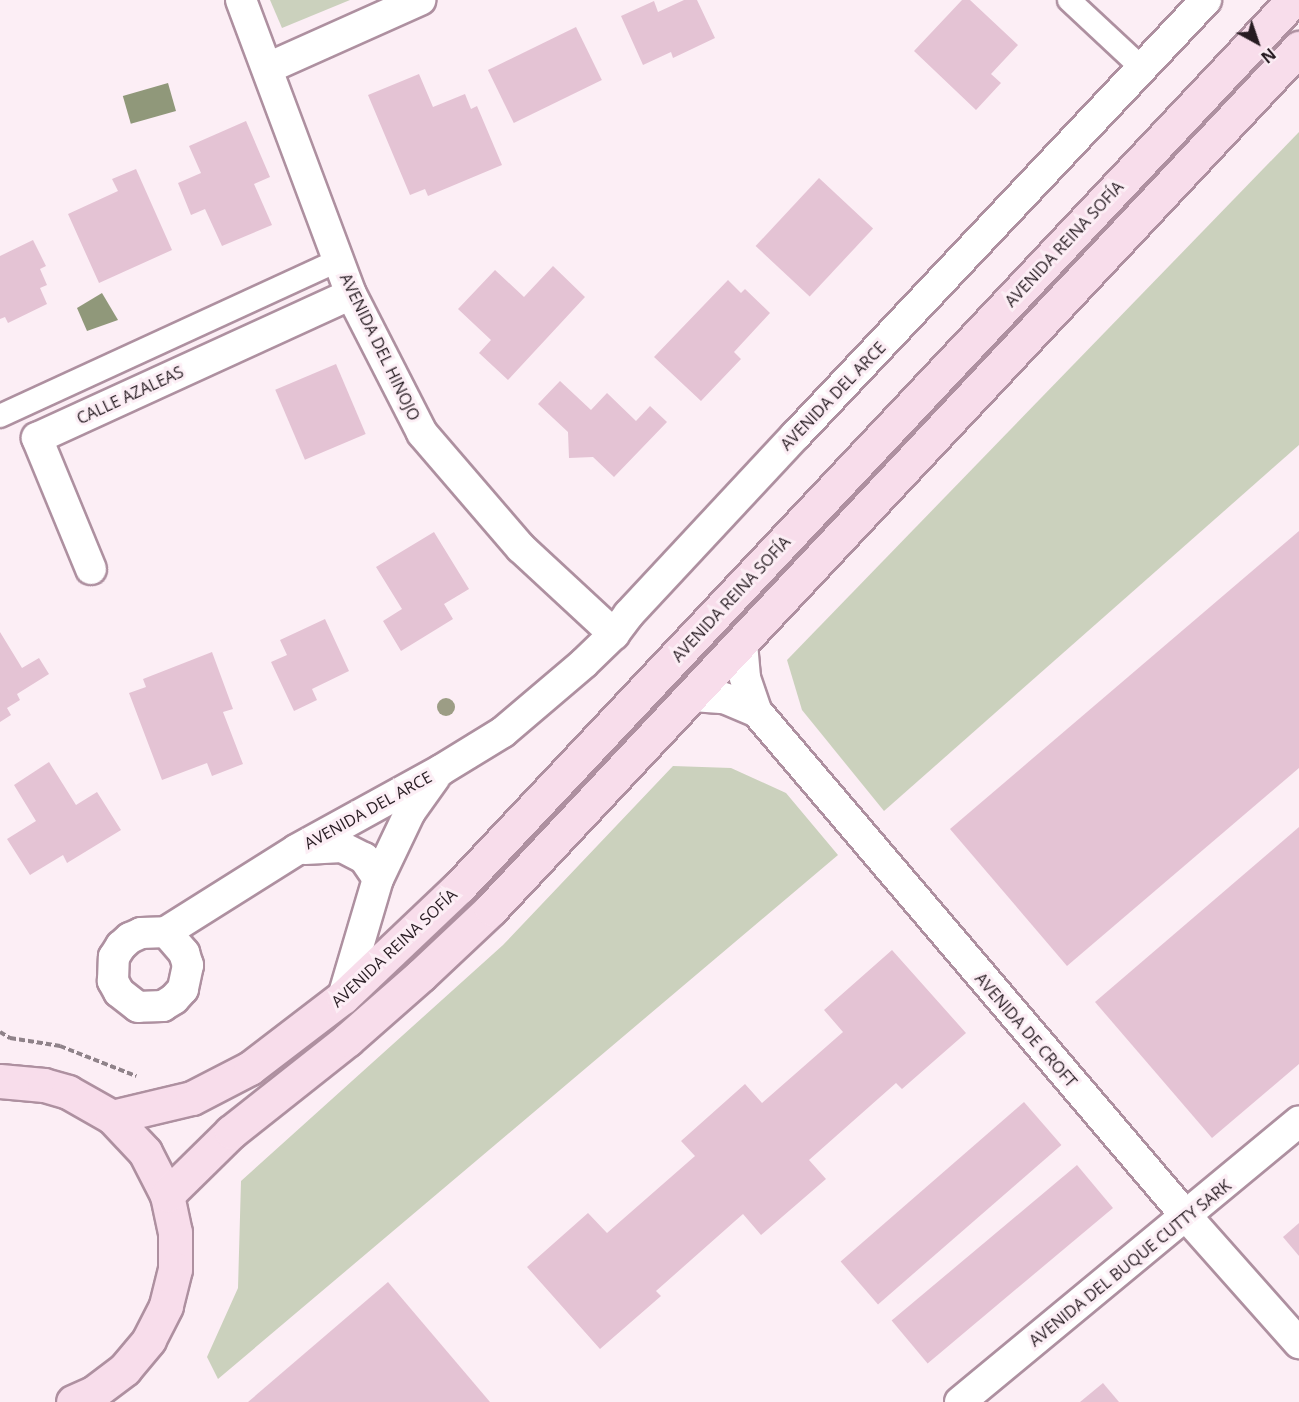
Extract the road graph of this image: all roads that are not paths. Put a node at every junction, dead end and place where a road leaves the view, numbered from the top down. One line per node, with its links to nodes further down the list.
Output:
1 (241, 0): 7 (street, AVENIDA DEL HINOJO)
2 (420, 0): 7 (street)
3 (1069, 0): 8 (street)
4 (1206, 0): 8 (street, AVENIDA DEL ARCE)
5 (1293, 0): 21 (main road, AVENIDA REINA SOFÍA)
6 (1299, 48): 14 (main road)
7 (268, 68): 9 (street, AVENIDA DEL HINOJO)
8 (1143, 69): 13 (street, AVENIDA DEL ARCE)
9 (339, 260): 10 (street, AVENIDA DEL HINOJO); 11 (street)
10 (351, 294): 12 (street, CALLE AZALEAS); 13 (street, AVENIDA DEL HINOJO)
11 (0, 416)
12 (91, 569)
13 (614, 634): 17 (street, AVENIDA DEL ARCE)
14 (742, 643): 15 (main road); 16 (street, AVENIDA DE CROFT)
15 (693, 696): 16 (street, AVENIDA DE CROFT); 25 (main road)
16 (757, 712): 26 (street, AVENIDA DE CROFT)
17 (441, 770): 18 (street, AVENIDA DEL ARCE); 19 (street, AVENIDA DEL ARCE)
18 (296, 850): 19 (street, AVENIDA DEL ARCE); 20 (street, AVENIDA DEL ARCE)
19 (378, 879): 21 (street, AVENIDA DEL ARCE)
20 (166, 932)
21 (343, 997): 23 (main road, AVENIDA REINA SOFÍA)
22 (0, 1081): 23 (main road)
23 (112, 1117): 25 (main road)
24 (1299, 1122): 26 (street, AVENIDA DEL BUQUE CUTTY SARK)
25 (167, 1195): 28 (main road)
26 (1187, 1217): 27 (street, AVENIDA DE CROFT); 29 (street, AVENIDA DEL BUQUE CUTTY SARK)
27 (1299, 1344)
28 (73, 1402)
29 (960, 1402)

